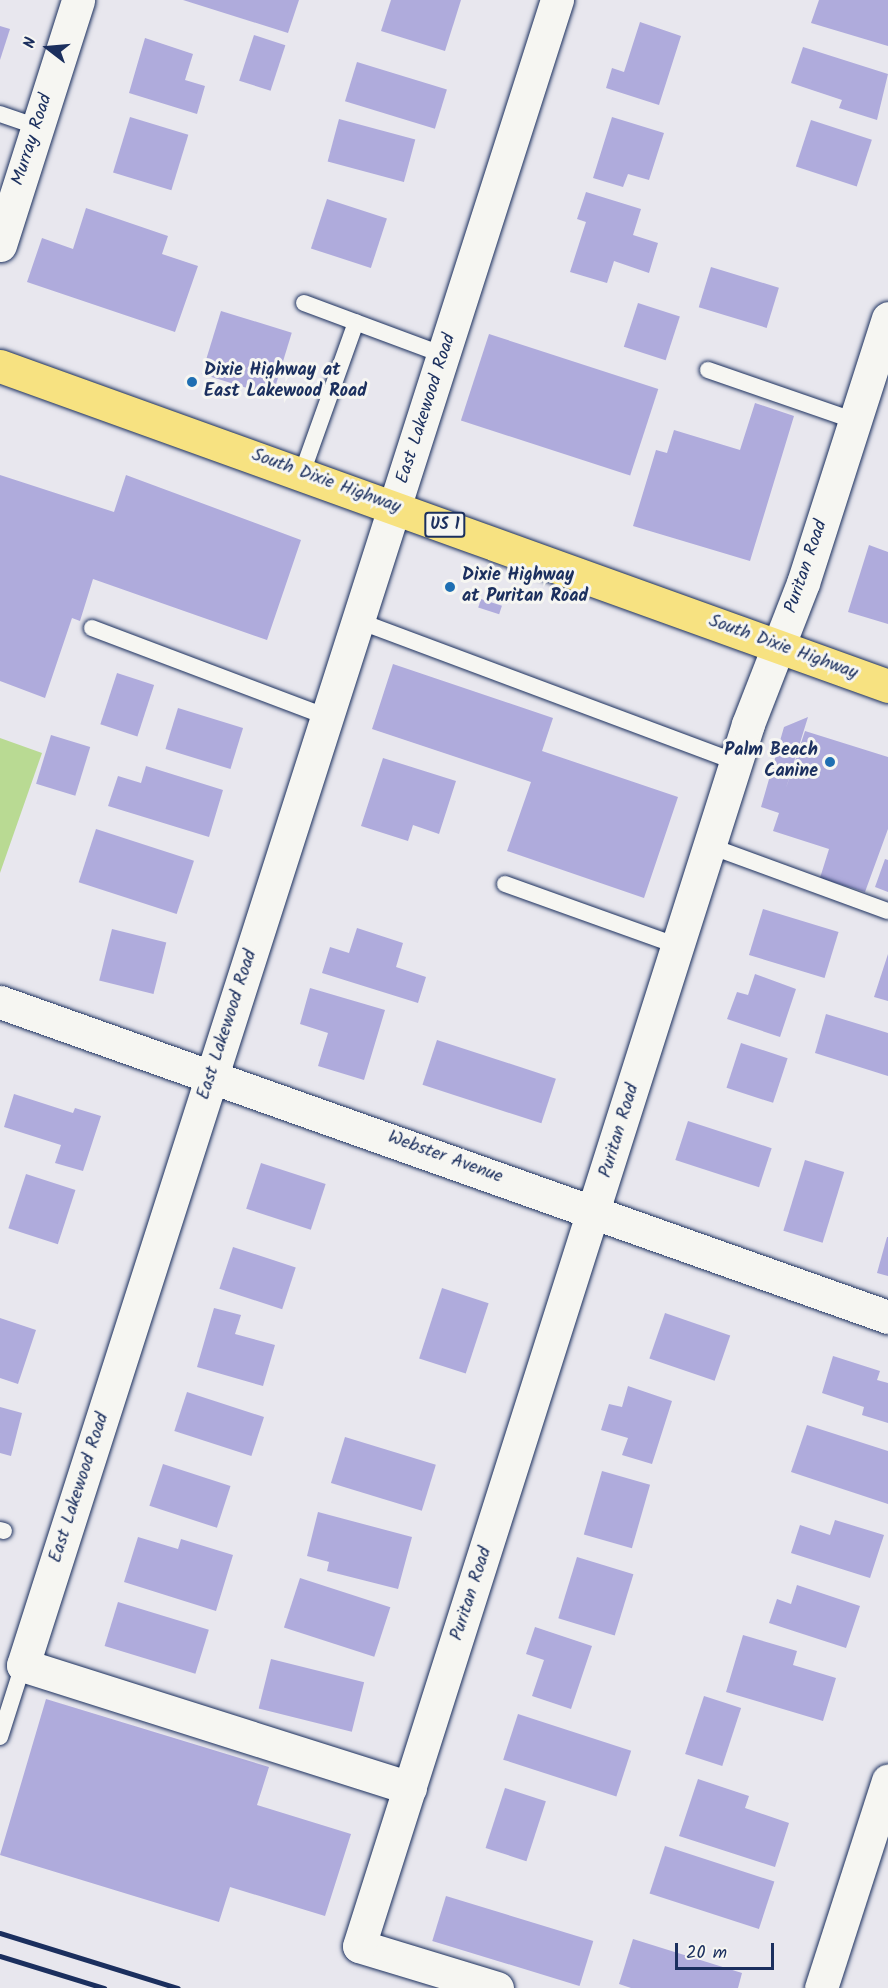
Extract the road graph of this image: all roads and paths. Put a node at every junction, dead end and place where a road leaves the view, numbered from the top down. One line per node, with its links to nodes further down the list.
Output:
1 (78, 0): 4 (street, Murray Road)
2 (557, 0): 9 (street, East Lakewood Road)
3 (0, 114): 4 (lane)
4 (38, 127): 5 (street, Murray Road)
5 (0, 245)
6 (304, 303): 8 (lane)
7 (888, 318): 12 (street, Puritan Road)
8 (356, 322): 9 (lane); 13 (lane)
9 (444, 355): 14 (street, East Lakewood Road)
10 (0, 366): 13 (main road, South Dixie Highway / US 1)
11 (708, 370): 12 (lane)
12 (855, 421): 17 (street, Puritan Road)
13 (302, 473): 14 (main road, South Dixie Highway / US 1)
14 (396, 507): 15 (street, East Lakewood Road); 17 (main road, South Dixie Highway / US 1)
15 (359, 621): 19 (street, East Lakewood Road); 20 (lane)
16 (92, 628): 19 (lane)
17 (779, 647): 18 (main road, South Dixie Highway / US 1); 20 (street, Puritan Road)
18 (888, 686)
19 (328, 717): 26 (street, East Lakewood Road)
20 (736, 762): 21 (street, Puritan Road)
21 (710, 846): 23 (lane); 24 (street, Puritan Road)
22 (505, 884): 24 (lane)
23 (888, 911)
24 (678, 946): 27 (street, Puritan Road)
25 (0, 1002): 26 (street, Webster Avenue)
26 (212, 1075): 27 (street, Webster Avenue); 29 (street, East Lakewood Road)
27 (595, 1212): 28 (street, Webster Avenue); 32 (street, Puritan Road)
28 (888, 1317)
29 (23, 1665): 30 (lane); 32 (street)
30 (0, 1737)
31 (888, 1781): 34 (street)
32 (410, 1788): 33 (street, Puritan Road)
33 (497, 1988)
34 (821, 1988)

